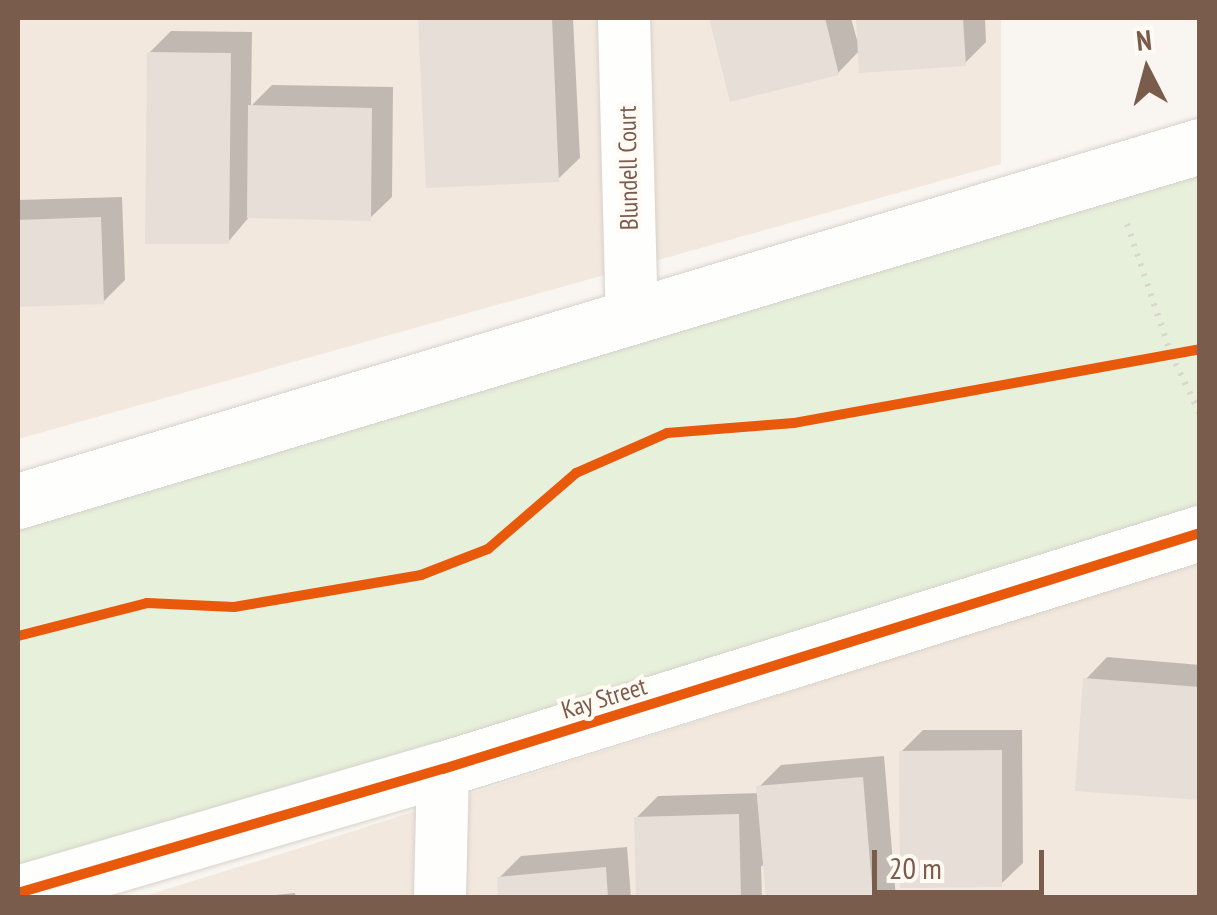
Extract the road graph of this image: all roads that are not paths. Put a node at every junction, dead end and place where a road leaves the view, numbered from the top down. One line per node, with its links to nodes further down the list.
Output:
1 (624, 18): 3 (street, Blundell Court)
2 (1200, 146): 3 (street)
3 (632, 318): 4 (street)
4 (18, 501)
5 (1200, 533): 6 (street, Kay Street)
6 (442, 770): 7 (street, Kay Street); 8 (street)
7 (18, 893)
8 (440, 898)

